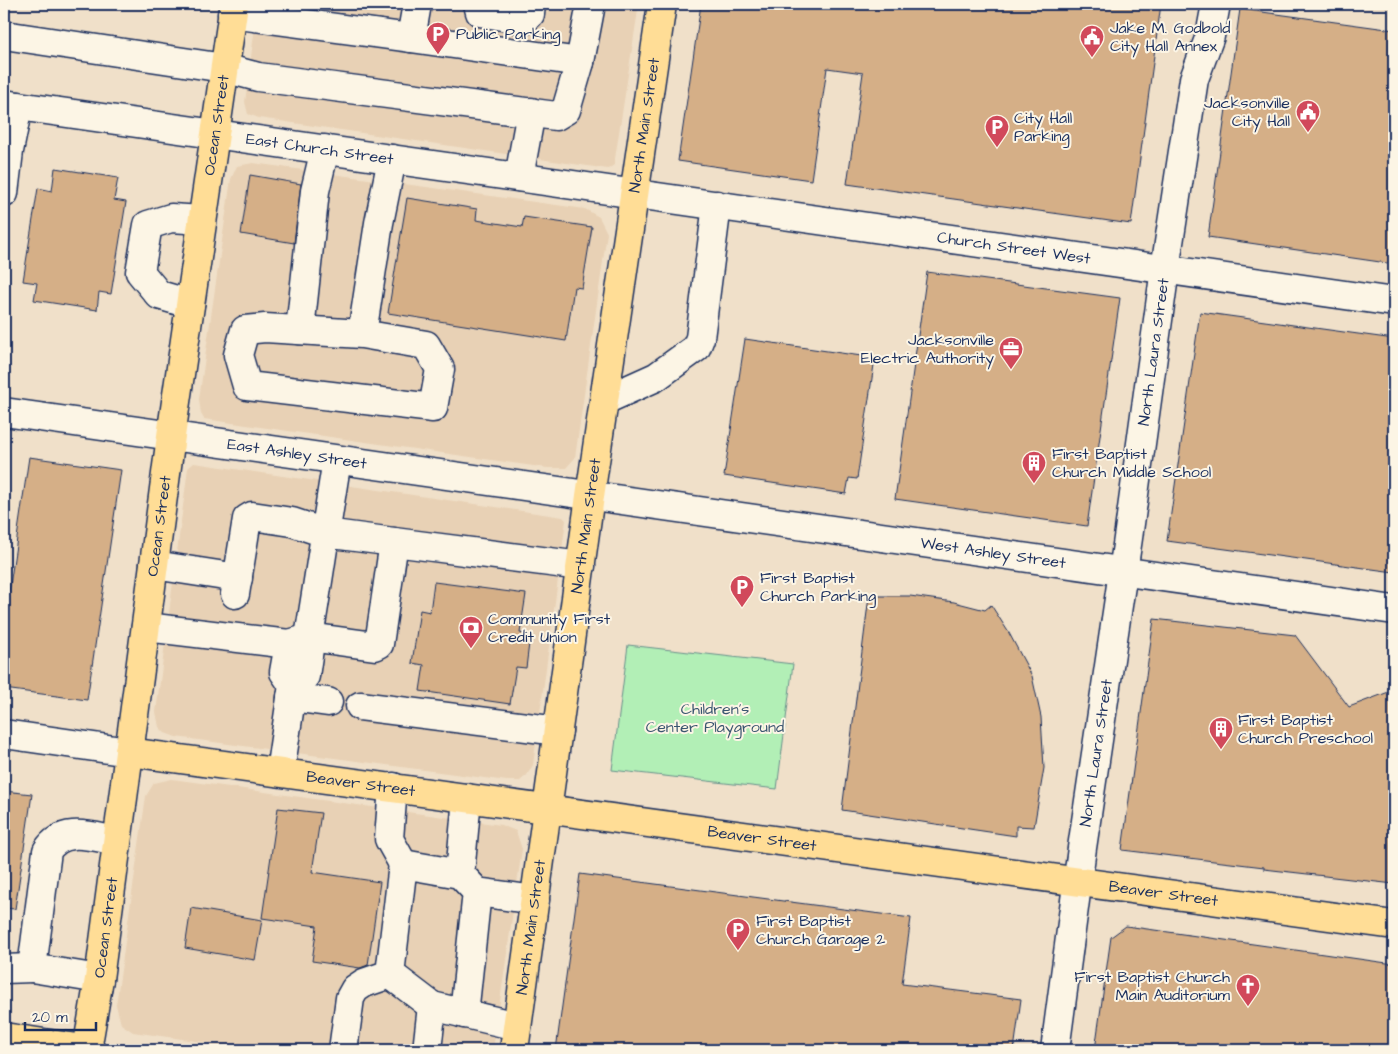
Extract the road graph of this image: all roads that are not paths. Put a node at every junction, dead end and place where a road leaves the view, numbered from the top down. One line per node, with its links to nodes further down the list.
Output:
1 (417, 4): 9 (street)
2 (478, 4): 3 (street)
3 (532, 4)
4 (591, 4): 10 (street)
5 (662, 4): 19 (main road, North Main Street)
6 (1216, 4): 22 (street, North Laura Street)
7 (233, 9): 9 (street); 11 (main road, Ocean Street)
8 (4, 35): 11 (street)
9 (412, 38): 10 (street)
10 (580, 62): 13 (street)
11 (224, 68): 13 (street); 14 (main road, Ocean Street)
12 (11, 105): 14 (street, East Church Street); 18 (street)
13 (531, 112): 17 (street)
14 (214, 134): 15 (street, East Church Street); 21 (main road, Ocean Street)
15 (325, 150): 16 (street, East Church Street); 25 (street)
16 (392, 159): 17 (street, East Church Street); 26 (street)
17 (520, 177): 19 (street, East Church Street)
18 (4, 193)
19 (634, 193): 20 (street, Church Street West); 27 (main road, North Main Street)
20 (717, 205): 22 (street, Church Street West); 27 (street)
21 (202, 220): 24 (main road, Ocean Street); 24 (street)
22 (1165, 269): 23 (street, Church Street West); 36 (street, North Laura Street)
23 (1394, 302)
24 (190, 304): 29 (main road, Ocean Street)
25 (300, 330): 26 (street); 26 (street)
26 (362, 334)
27 (605, 400): 31 (main road, North Main Street)
28 (4, 412): 29 (street, East Ashley Street)
29 (171, 436): 30 (street, East Ashley Street); 34 (main road, Ocean Street)
30 (337, 460): 31 (street, East Ashley Street); 32 (street)
31 (590, 496): 35 (main road, North Main Street); 36 (street, West Ashley Street)
32 (326, 533): 33 (street); 34 (street); 39 (street)
33 (394, 542): 35 (street); 39 (street)
34 (154, 565): 38 (main road, Ocean Street)
35 (581, 566): 43 (main road, North Main Street)
36 (1123, 572): 37 (street, West Ashley Street); 52 (street, North Laura Street)
37 (1394, 610)
38 (146, 627): 39 (street); 45 (main road, Ocean Street)
39 (300, 641): 40 (street)
40 (292, 691): 41 (street); 46 (street)
41 (328, 702)
42 (360, 706): 43 (street)
43 (558, 731): 49 (main road, North Main Street)
44 (4, 734): 45 (street)
45 (129, 752): 46 (main road, Beaver Street); 50 (main road, Ocean Street)
46 (280, 772): 47 (main road, Beaver Street)
47 (393, 787): 48 (main road, Beaver Street); 51 (street)
48 (467, 798): 49 (main road, Beaver Street); 53 (street)
49 (547, 809): 52 (main road, Beaver Street); 54 (main road, North Main Street)
50 (117, 841): 57 (street); 59 (main road, Ocean Street)
51 (403, 864): 53 (street); 58 (street)
52 (1078, 881): 55 (main road, Beaver Street); 68 (street, North Laura Street)
53 (468, 883): 54 (street); 61 (street)
54 (535, 900): 63 (main road, North Main Street)
55 (1394, 925)
56 (4, 968): 57 (street)
57 (32, 968): 59 (street)
58 (390, 974): 60 (street); 66 (street)
59 (99, 979): 64 (main road, Ocean Street)
60 (432, 1006): 61 (street); 67 (street)
61 (464, 1014): 63 (street)
62 (4, 1037): 64 (main road)
63 (516, 1038)
64 (87, 1050): 65 (main road)
65 (92, 1050)
66 (343, 1050)
67 (427, 1050)
68 (1055, 1050)

